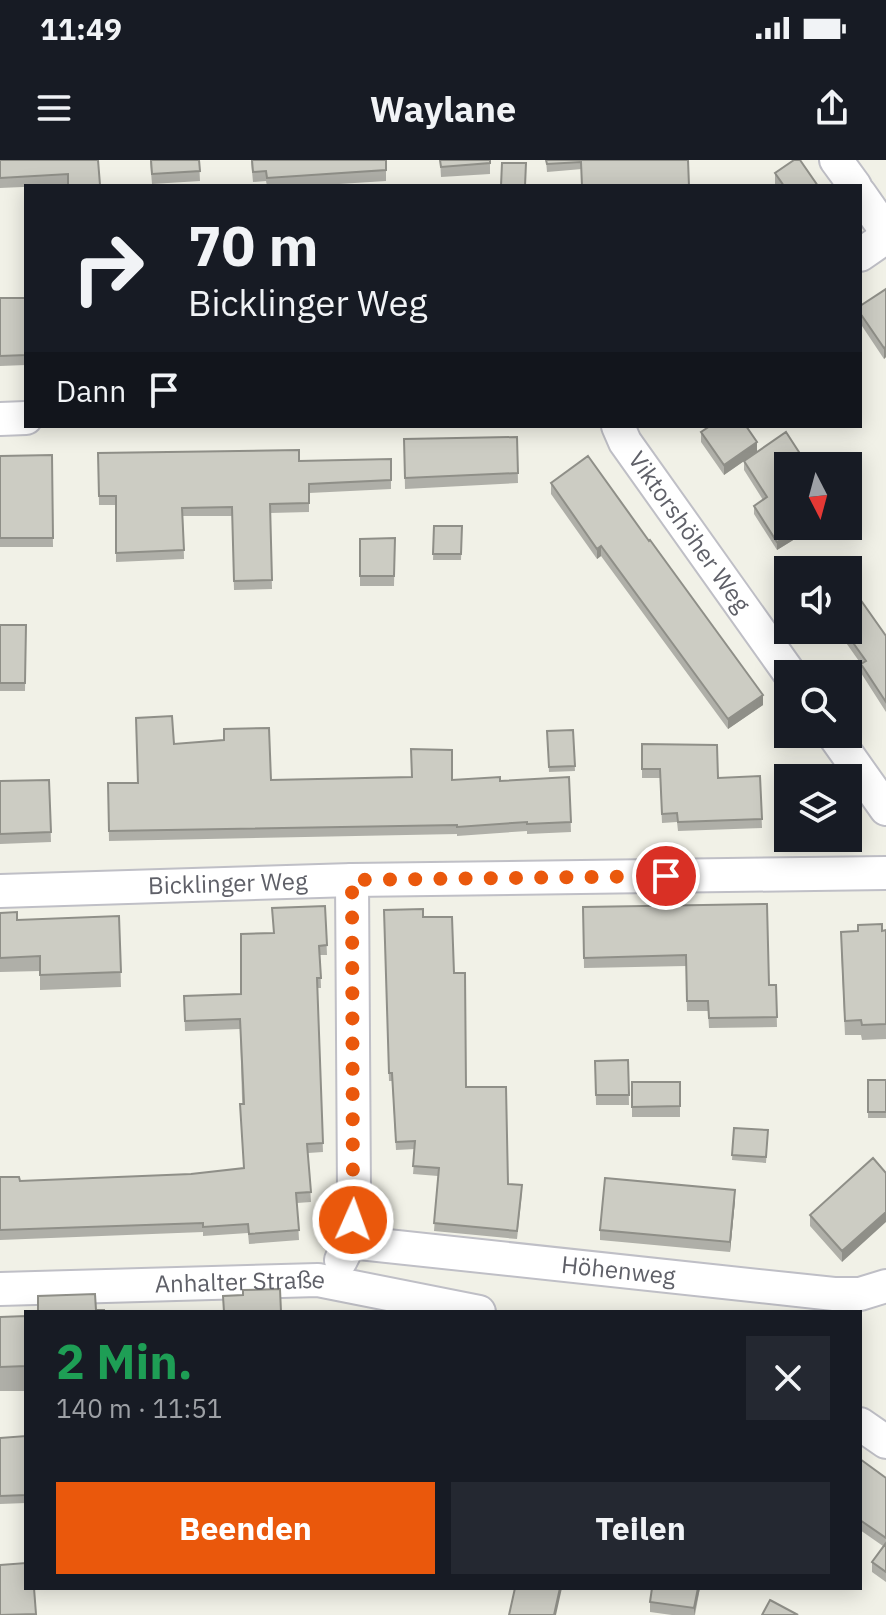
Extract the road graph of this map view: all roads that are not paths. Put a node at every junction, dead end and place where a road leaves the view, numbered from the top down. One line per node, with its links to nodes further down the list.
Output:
1 (836, 160): 2 (street)
2 (854, 184)
3 (862, 197): 4 (street)
4 (886, 231)
5 (886, 237): 6 (street)
6 (862, 254)
7 (24, 418): 8 (street)
8 (0, 419)
9 (619, 428): 10 (street, Viktorshöher Weg)
10 (780, 660)
11 (843, 748): 12 (street)
12 (886, 809)
13 (886, 873): 14 (street, Bicklinger Weg)
14 (352, 880): 15 (street, Bicklinger Weg); 16 (street)
15 (0, 891)
16 (350, 1242): 17 (street); 18 (street, Höhenweg)
17 (318, 1280): 19 (street, Anhalter Straße); 20 (street, Anhalter Straße)
18 (886, 1286)
19 (0, 1289)
20 (469, 1310)
21 (862, 1425): 22 (street)
22 (886, 1442)

